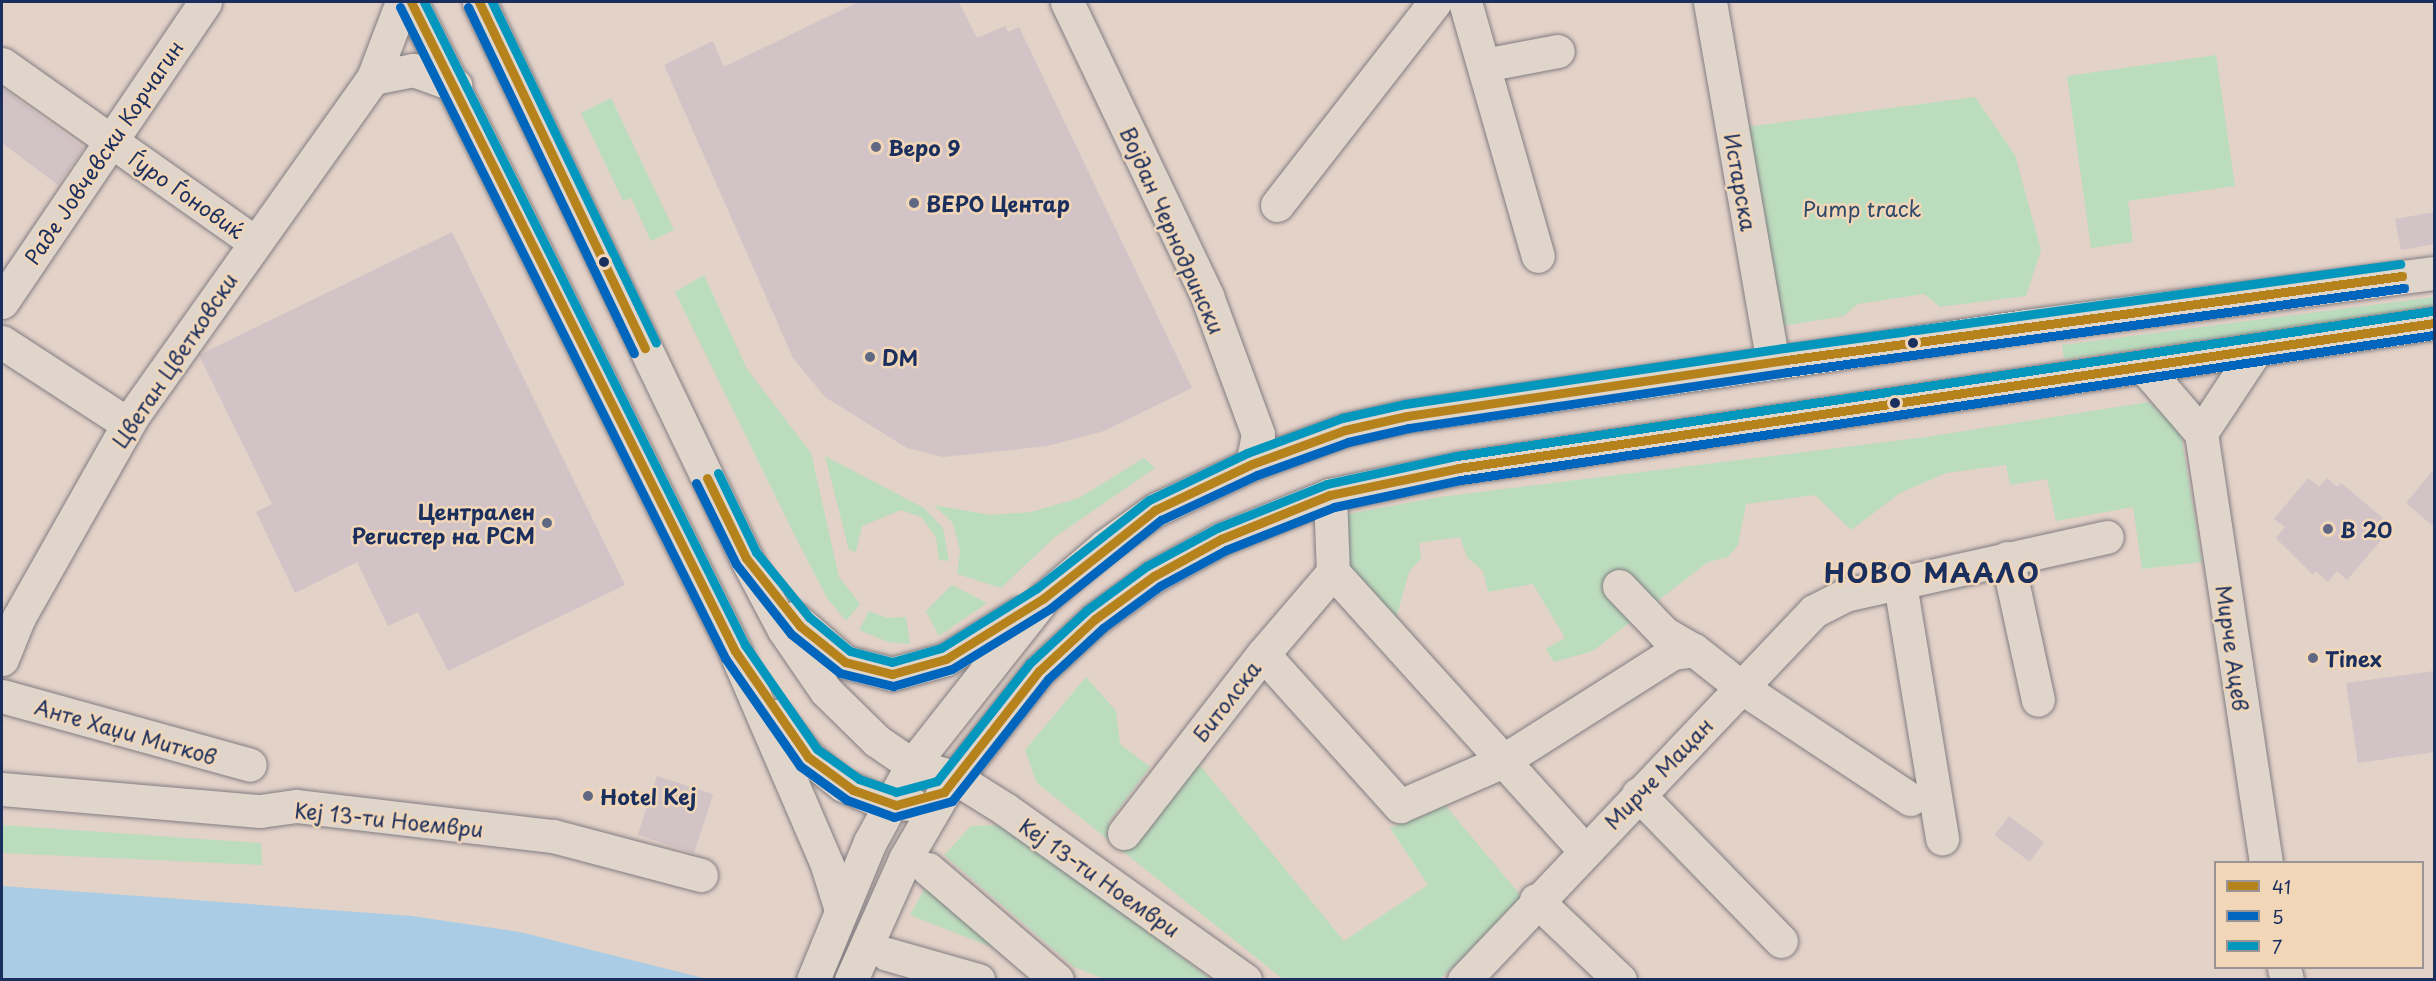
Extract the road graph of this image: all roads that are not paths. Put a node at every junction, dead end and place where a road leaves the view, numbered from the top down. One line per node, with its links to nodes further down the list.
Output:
1 (205, 2): 14 (street, Раде Јовчевски Корчагин)
2 (402, 2): 12 (street, Цветан Цветковски)
3 (411, 2): 13 (street)
4 (479, 2): 30 (street)
5 (1067, 2): 27 (street, Војдан Чернодрински)
6 (1435, 2): 15 (street)
7 (1465, 2): 11 (street)
8 (1710, 2): 23 (street, Истарска)
9 (1558, 51): 11 (street)
10 (2, 64): 14 (street, Ѓуро Ѓоновиќ)
11 (1484, 65): 17 (street)
12 (373, 78): 13 (street); 16 (street, Цветан Цветковски)
13 (455, 85): 37 (street)
14 (113, 142): 16 (street, Ѓуро Ѓоновиќ); 19 (street, Раде Јовчевски Корчагин)
15 (1277, 205)
16 (254, 242): 25 (street, Цветан Цветковски)
17 (1538, 256)
18 (2434, 273): 23 (street)
19 (2, 302)
20 (2434, 323): 22 (street)
21 (2, 342): 25 (street)
22 (2256, 350): 24 (street); 26 (street)
23 (1773, 362): 27 (street)
24 (2144, 367): 26 (street); 28 (street)
25 (128, 424): 39 (street, Цветан Цветковски)
26 (2201, 433): 54 (street, Мирче Ацев)
27 (1252, 464): 35 (street)
28 (1330, 495): 32 (street); 46 (street)
29 (2107, 537): 31 (street, Мирче Мацан)
30 (746, 558): 35 (street); 45 (street, Кеј 13-ти Ноември)
31 (2007, 558): 34 (street, Мирче Мацан); 42 (street)
32 (1334, 572): 38 (street, Битолска); 43 (street)
33 (1619, 586): 36 (street)
34 (1884, 587): 40 (street, Мирче Мацан); 52 (street)
35 (1044, 598): 45 (street)
36 (1694, 650): 40 (street); 43 (street)
37 (735, 651): 50 (street); 58 (street)
38 (1263, 654): 43 (street); 51 (street, Битолска)
39 (2, 659)
40 (1741, 687): 48 (street, Мирче Мацан); 49 (street)
41 (2, 696): 44 (street, Анте Хаџи Митков)
42 (2038, 700)
43 (1501, 762): 53 (street)
44 (249, 765)
45 (912, 765): 46 (street, Кеј 13-ти Ноември); 50 (street)
46 (949, 785): 50 (street); 55 (street); 65 (street, Кеј 13-ти Ноември)
47 (2, 789): 56 (street, Кеј 13-ти Ноември)
48 (1638, 794): 53 (street, Мирче Мацан); 60 (street)
49 (1910, 799)
50 (900, 804): 55 (street); 58 (street)
51 (1124, 833)
52 (1942, 840)
53 (1584, 850): 57 (street, Мирче Мацан)
54 (2266, 861)
55 (916, 864): 59 (street); 64 (street)
56 (700, 875)
57 (1536, 900): 66 (street, Мирче Мацан); 67 (street)
58 (840, 910): 61 (street)
59 (880, 940): 62 (street); 63 (street)
60 (1781, 941)
61 (813, 980)
62 (851, 980)
63 (978, 980)
64 (1057, 980)
65 (1245, 980)
66 (1464, 980)
67 (1620, 980)

